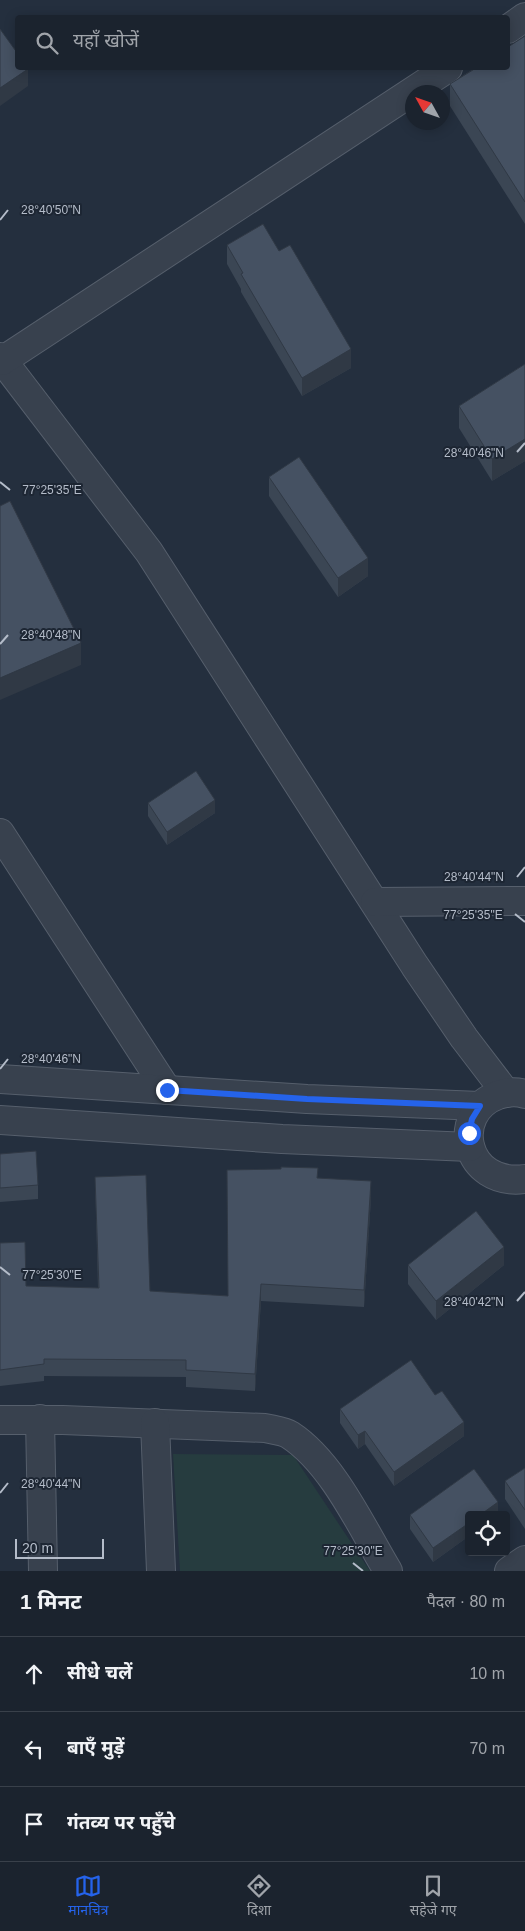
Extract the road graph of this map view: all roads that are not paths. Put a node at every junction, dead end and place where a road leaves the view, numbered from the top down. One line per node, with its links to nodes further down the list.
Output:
1 (525, 17): 2 (street)
2 (510, 27)
3 (445, 70): 4 (street)
4 (1, 359): 7 (street)
5 (0, 833): 9 (street)
6 (525, 901): 7 (street)
7 (374, 902): 10 (street)
8 (0, 1079): 9 (street)
9 (167, 1090): 11 (street)
10 (515, 1093): 11 (street)
11 (480, 1106): 13 (street)
12 (0, 1120): 13 (street)
13 (470, 1147): 14 (street)
14 (525, 1179)
15 (40, 1419): 16 (street); 17 (street); 19 (street)
16 (0, 1420)
17 (155, 1423): 20 (street); 21 (street)
18 (525, 1560): 22 (street)
19 (43, 1571)
20 (161, 1571)
21 (388, 1571)
22 (509, 1571)

